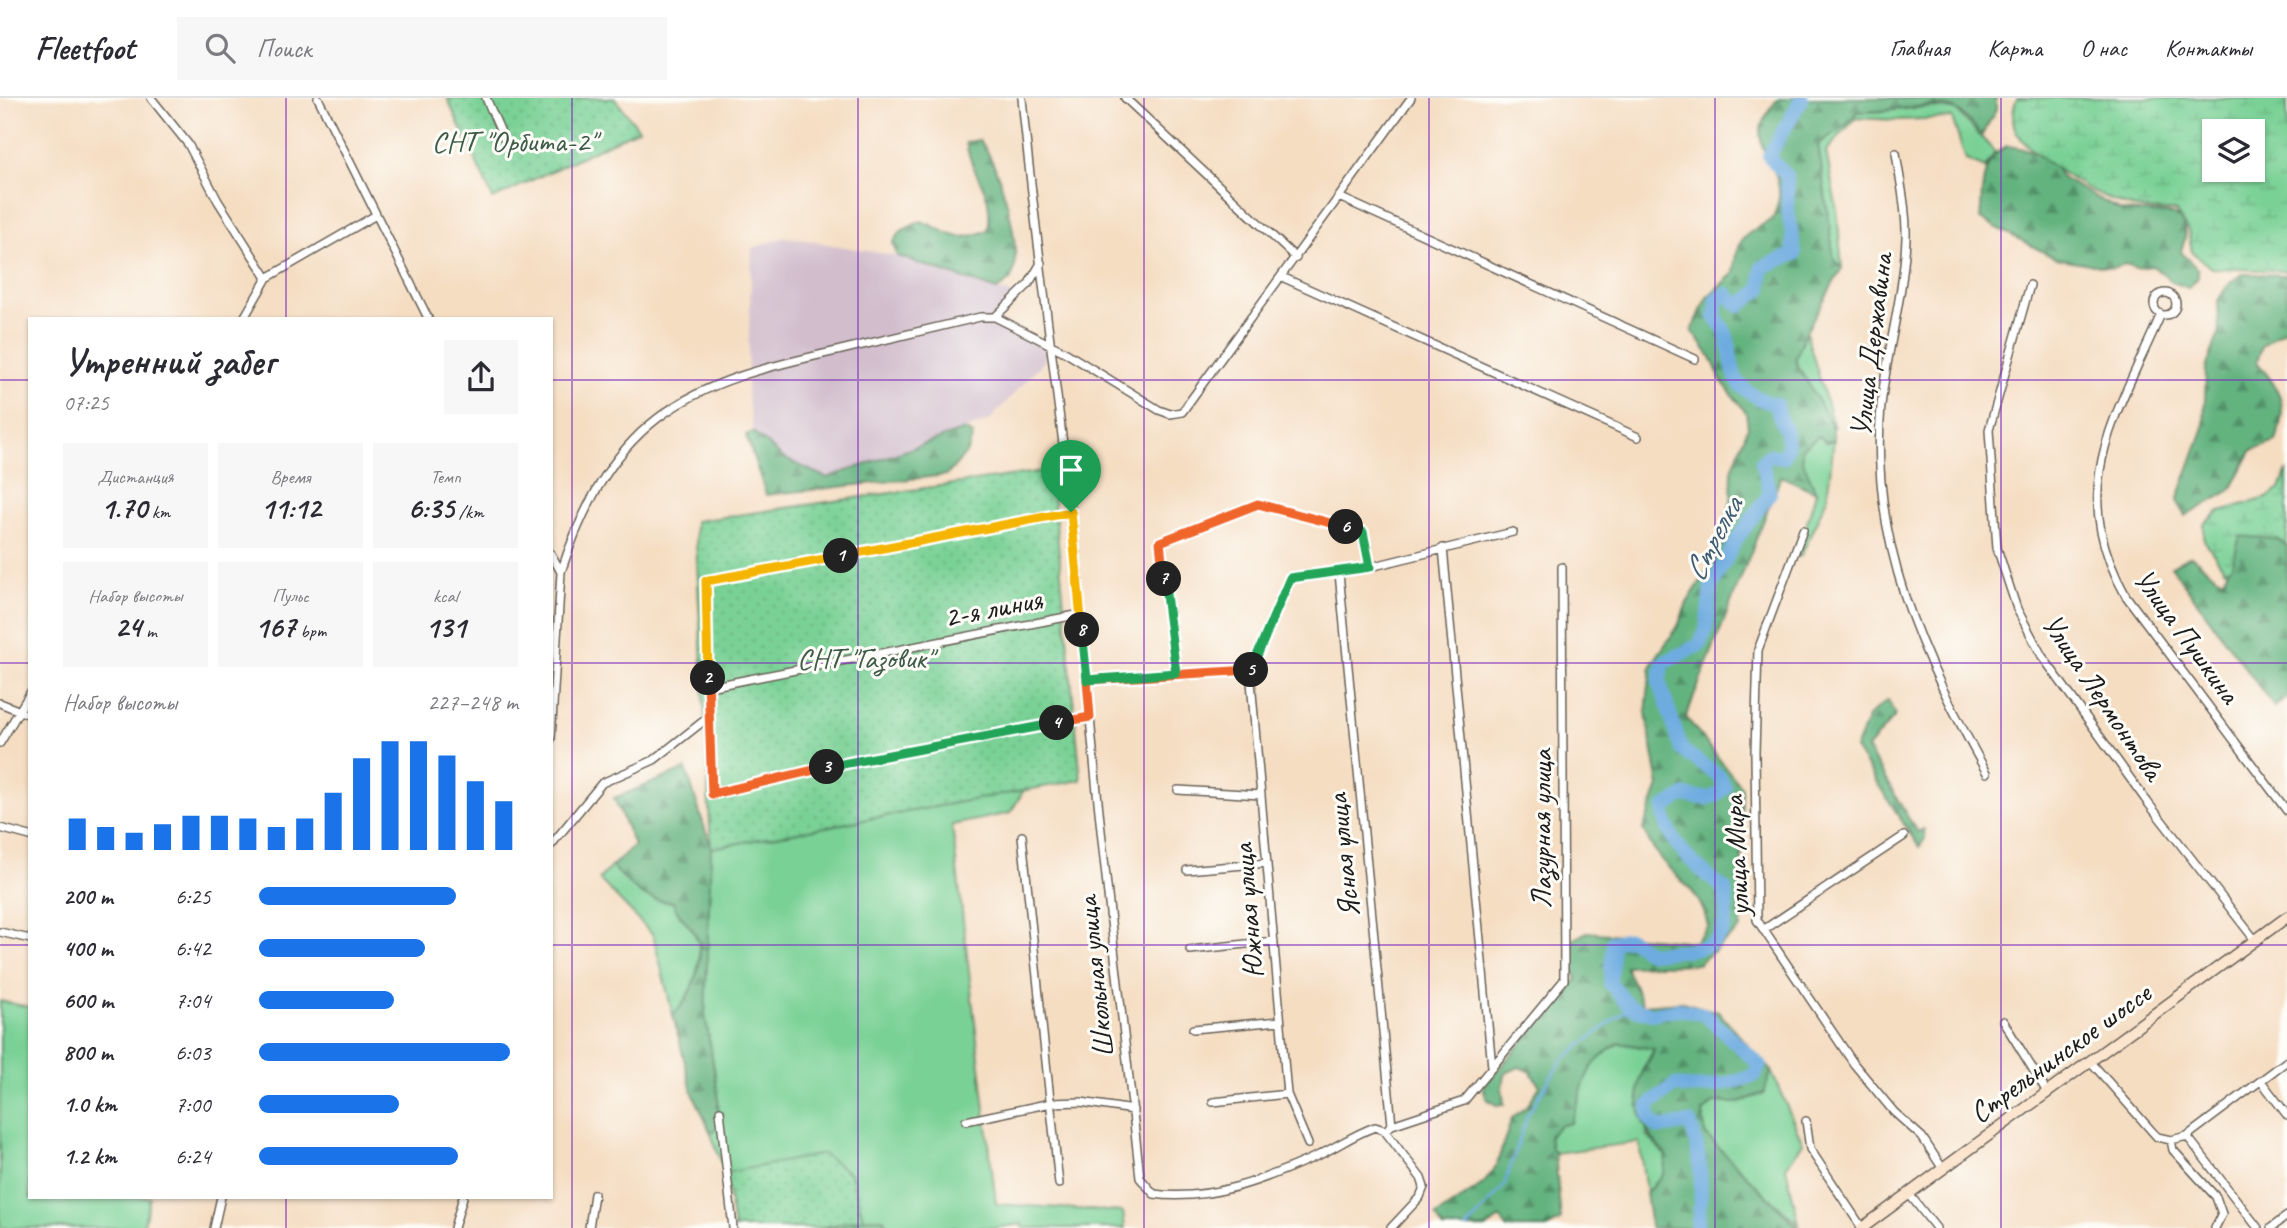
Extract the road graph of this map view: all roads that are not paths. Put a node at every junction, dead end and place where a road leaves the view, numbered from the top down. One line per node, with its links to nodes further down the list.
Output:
1 (151, 98): 14 (street)
2 (318, 98): 10 (street)
3 (486, 98): 7 (street)
4 (1022, 98): 12 (street, Школьная улица)
5 (1125, 98): 11 (street)
6 (1411, 98): 9 (street)
7 (503, 137)
8 (1896, 153): 45 (street, Улица Державина)
9 (1339, 197): 11 (street); 21 (street)
10 (376, 215): 14 (street); 18 (street)
11 (1296, 258): 13 (street)
12 (1041, 263): 19 (street); 20 (street, Школьная улица)
13 (1282, 277): 20 (street); 22 (street)
14 (267, 278): 17 (street)
15 (2029, 285): 60 (street, Улица Лермонтова)
16 (2161, 314): 48 (street, Улица Пушкина)
17 (245, 317)
18 (427, 317)
19 (995, 317): 20 (street); 30 (street)
20 (1050, 347): 23 (street, Школьная улица)
21 (1695, 359)
22 (1638, 437)
23 (1071, 512): 32 (street, Школьная улица); 36 (street)
24 (1803, 530): 57 (street, улица Мира)
25 (1513, 532): 26 (street)
26 (1443, 548): 28 (street); 68 (street)
27 (553, 558): 30 (street)
28 (1370, 567): 31 (street); 34 (street)
29 (1562, 567): 68 (street, Лазурная улица)
30 (561, 572): 39 (street)
31 (1339, 573): 33 (street); 79 (street, Ясная улица)
32 (1081, 614): 35 (street, Школьная улица); 36 (street, 2-я линия)
33 (1251, 670): 34 (street); 47 (street, Южная улица)
34 (1176, 673): 35 (street)
35 (1087, 680): 43 (street, Школьная улица)
36 (709, 687): 42 (street)
37 (28, 696): 40 (street)
38 (0, 703): 40 (street)
39 (553, 706)
40 (20, 710): 41 (street); 44 (street)
41 (28, 714)
42 (710, 716): 43 (street); 53 (street)
43 (1090, 717): 74 (street, Школьная улица)
44 (0, 743)
45 (1987, 773)
46 (1178, 790): 47 (street)
47 (1261, 795): 54 (street, Южная улица)
48 (2287, 811)
49 (0, 828): 50 (street)
50 (28, 835)
51 (1022, 836): 73 (street)
52 (1904, 836): 57 (street)
53 (553, 843)
54 (1267, 863): 55 (street); 61 (street, Южная улица)
55 (1187, 870)
56 (2287, 917): 60 (main road, Стрельнинское шоссе)
57 (1763, 930): 84 (street, улица Мира)
58 (0, 932): 59 (street)
59 (28, 939)
60 (2255, 940): 66 (main road, Стрельнинское шоссе)
61 (1273, 941): 62 (street); 63 (street, Южная улица)
62 (1190, 950)
63 (1280, 1021): 65 (street); 71 (street, Южная улица)
64 (2003, 1021): 70 (street)
65 (1193, 1029)
66 (2090, 1061): 70 (main road, Стрельнинское шоссе); 82 (street)
67 (2287, 1061): 69 (street)
68 (1493, 1066): 79 (street, Лазурная улица)
69 (2261, 1081): 76 (street); 81 (street)
70 (2047, 1092): 84 (main road, Стрельнинское шоссе)
71 (1287, 1094): 72 (street); 83 (street, Южная улица)
72 (1213, 1102)
73 (1051, 1103): 74 (street); 77 (street); 85 (street)
74 (1133, 1110): 80 (street, Школьная улица)
75 (720, 1111): 94 (street)
76 (2287, 1115)
77 (966, 1121)
78 (1806, 1121): 96 (street)
79 (1392, 1125): 80 (street)
80 (1384, 1130): 95 (street)
81 (2187, 1136): 82 (street); 99 (street)
82 (2171, 1140): 98 (street)
83 (1308, 1144)
84 (1943, 1168): 87 (main road, Стрельнинское шоссе)
85 (1059, 1184)
86 (594, 1194): 93 (street)
87 (1909, 1194): 96 (main road, Стрельнинское шоссе); 97 (street)
88 (221, 1199): 91 (street)
89 (462, 1199): 92 (street)
90 (2287, 1216): 100 (street)
91 (214, 1228)
92 (454, 1228)
93 (589, 1228)
94 (733, 1228)
95 (1391, 1228)
96 (1862, 1228)
97 (1936, 1228)
98 (2215, 1228)
99 (2258, 1228)
100 (2271, 1228)

